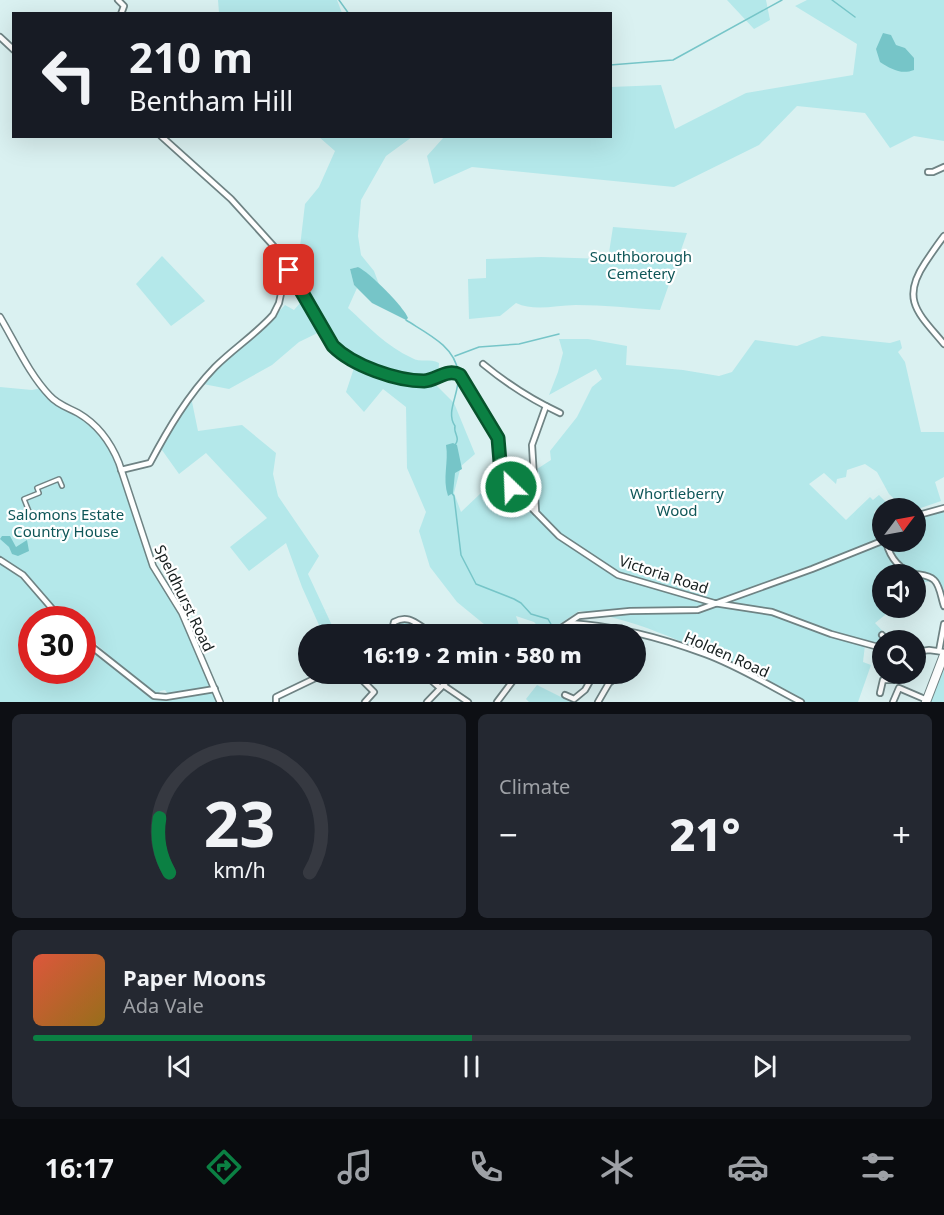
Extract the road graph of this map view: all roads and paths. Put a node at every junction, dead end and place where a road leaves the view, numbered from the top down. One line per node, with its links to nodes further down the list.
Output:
1 (0, 37): 2 (street)
2 (12, 48)
3 (163, 138): 7 (street)
4 (944, 167): 5 (street)
5 (931, 180)
6 (944, 236): 9 (street)
7 (278, 251): 13 (street); 16 (street, Victoria Road)
8 (0, 317): 13 (street, Speldhurst Road)
9 (944, 344)
10 (483, 364): 11 (street)
11 (546, 406): 12 (street); 16 (street)
12 (560, 413)
13 (121, 470): 43 (street, Speldhurst Road)
14 (62, 486): 18 (street)
15 (944, 508): 17 (street)
16 (536, 512): 22 (street, Victoria Road)
17 (926, 513)
18 (32, 519)
19 (872, 546): 22 (street)
20 (888, 552): 24 (street)
21 (0, 560): 23 (street)
22 (714, 603): 25 (street); 30 (street, Victoria Road)
23 (50, 606)
24 (944, 606)
25 (570, 622): 28 (street); 54 (street, Holden Road)
26 (393, 624): 27 (street)
27 (419, 624)
28 (568, 624)
29 (944, 624): 33 (street)
30 (872, 645)
31 (96, 650): 43 (street)
32 (926, 652): 33 (street)
33 (942, 653): 46 (highway)
34 (304, 684): 48 (street)
35 (366, 684): 49 (street)
36 (438, 684): 42 (street)
37 (445, 684): 42 (street)
38 (511, 684): 52 (street)
39 (587, 684): 45 (street)
40 (608, 684): 53 (street)
41 (882, 684): 44 (street)
42 (442, 687): 50 (street); 51 (street)
43 (215, 689): 47 (street, Speldhurst Road)
44 (880, 693)
45 (565, 695)
46 (927, 701): 55 (street)
47 (220, 702)
48 (276, 702)
49 (365, 702)
50 (427, 702)
51 (468, 702)
52 (498, 702)
53 (598, 702)
54 (801, 702)
55 (892, 702)

